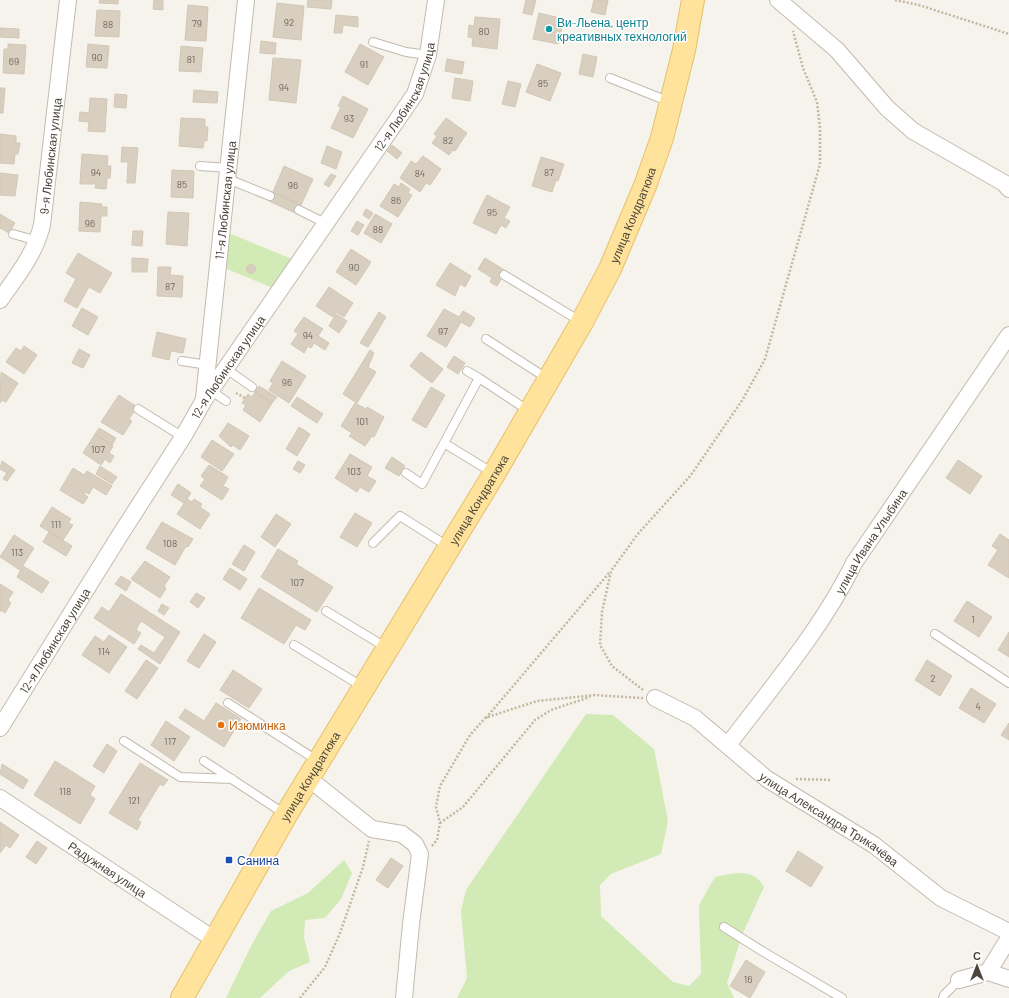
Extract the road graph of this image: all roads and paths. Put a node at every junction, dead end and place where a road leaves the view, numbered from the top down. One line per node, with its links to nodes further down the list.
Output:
1 (68, 0): 19 (street, 9-я Любинская улица)
2 (246, 0): 13 (street, 11-я Любинская улица)
3 (436, 0): 9 (street, 12-я Любинская улица)
4 (693, 0): 11 (main road, улица Кондратюка)
5 (895, 0): 7 (path)
6 (782, 3): 14 (street); 44 (path)
7 (1009, 34)
8 (374, 42): 9 (lane)
9 (428, 55): 17 (street, 12-я Любинская улица)
10 (610, 78): 11 (lane)
11 (670, 102): 22 (main road, улица Кондратюка)
12 (200, 166): 13 (lane)
13 (228, 174): 15 (lane); 26 (street, 11-я Любинская улица)
14 (1009, 189)
15 (270, 196)
16 (299, 210): 17 (lane)
17 (325, 223): 27 (street, 12-я Любинская улица)
18 (13, 234): 19 (lane)
19 (38, 241): 21 (street, 9-я Любинская улица)
20 (504, 275): 22 (lane)
21 (0, 300)
22 (582, 322): 30 (main road, улица Кондратюка)
23 (1009, 335): 57 (street, улица Ивана Улыбина)
24 (486, 339): 30 (lane)
25 (182, 361): 26 (lane)
26 (208, 366): 33 (street, 11-я Любинская улица)
27 (225, 368): 31 (lane); 33 (street, 12-я Любинская улица)
28 (467, 371): 29 (lane)
29 (479, 378): 37 (lane); 39 (lane)
30 (549, 379): 37 (main road, улица Кондратюка)
31 (252, 387)
32 (236, 393): 34 (path)
33 (207, 395): 35 (lane); 38 (street, 12-я Любинская улица)
34 (245, 398)
35 (226, 400)
36 (138, 409): 38 (lane)
37 (530, 412): 41 (main road, улица Кондратюка)
38 (183, 437): 55 (street, 12-я Любинская улица)
39 (444, 443): 40 (lane); 41 (lane)
40 (406, 473)
41 (494, 474): 43 (main road, улица Кондратюка)
42 (373, 543): 43 (lane)
43 (450, 548): 48 (main road, улица Кондратюка)
44 (611, 571): 52 (path); 54 (path)
45 (326, 611): 48 (lane)
46 (935, 634): 49 (lane)
47 (294, 645): 50 (lane)
48 (388, 649): 50 (main road, улица Кондратюка)
49 (1009, 683)
50 (364, 688): 59 (main road, улица Кондратюка)
51 (595, 695): 52 (path); 54 (path); 65 (path)
52 (655, 698): 57 (street, улица Александра Трикачёва)
53 (228, 703): 59 (lane)
54 (485, 718): 65 (path)
55 (0, 728)
56 (124, 741): 61 (lane)
57 (728, 745): 60 (street, улица Александра Трикачёва)
58 (204, 761): 61 (lane)
59 (313, 770): 64 (main road, улица Кондратюка); 66 (street)
60 (767, 778): 62 (path); 69 (street, улица Александра Трикачёва)
61 (232, 779): 64 (lane)
62 (832, 780)
63 (0, 798): 71 (street, Радужная улица)
64 (286, 815): 71 (main road, улица Кондратюка)
65 (440, 823): 67 (path)
66 (372, 830): 67 (street); 78 (path)
67 (420, 854): 79 (street)
68 (724, 927): 80 (lane)
69 (1009, 932)
70 (1009, 938): 73 (street)
71 (215, 940): 72 (main road, улица Кондратюка)
72 (197, 970): 76 (main road); 77 (main road)
73 (988, 972): 74 (street); 75 (street)
74 (1009, 979)
75 (959, 980): 81 (lane)
76 (176, 998)
77 (182, 998)
78 (300, 998)
79 (404, 998)
80 (842, 998)
81 (943, 998)

